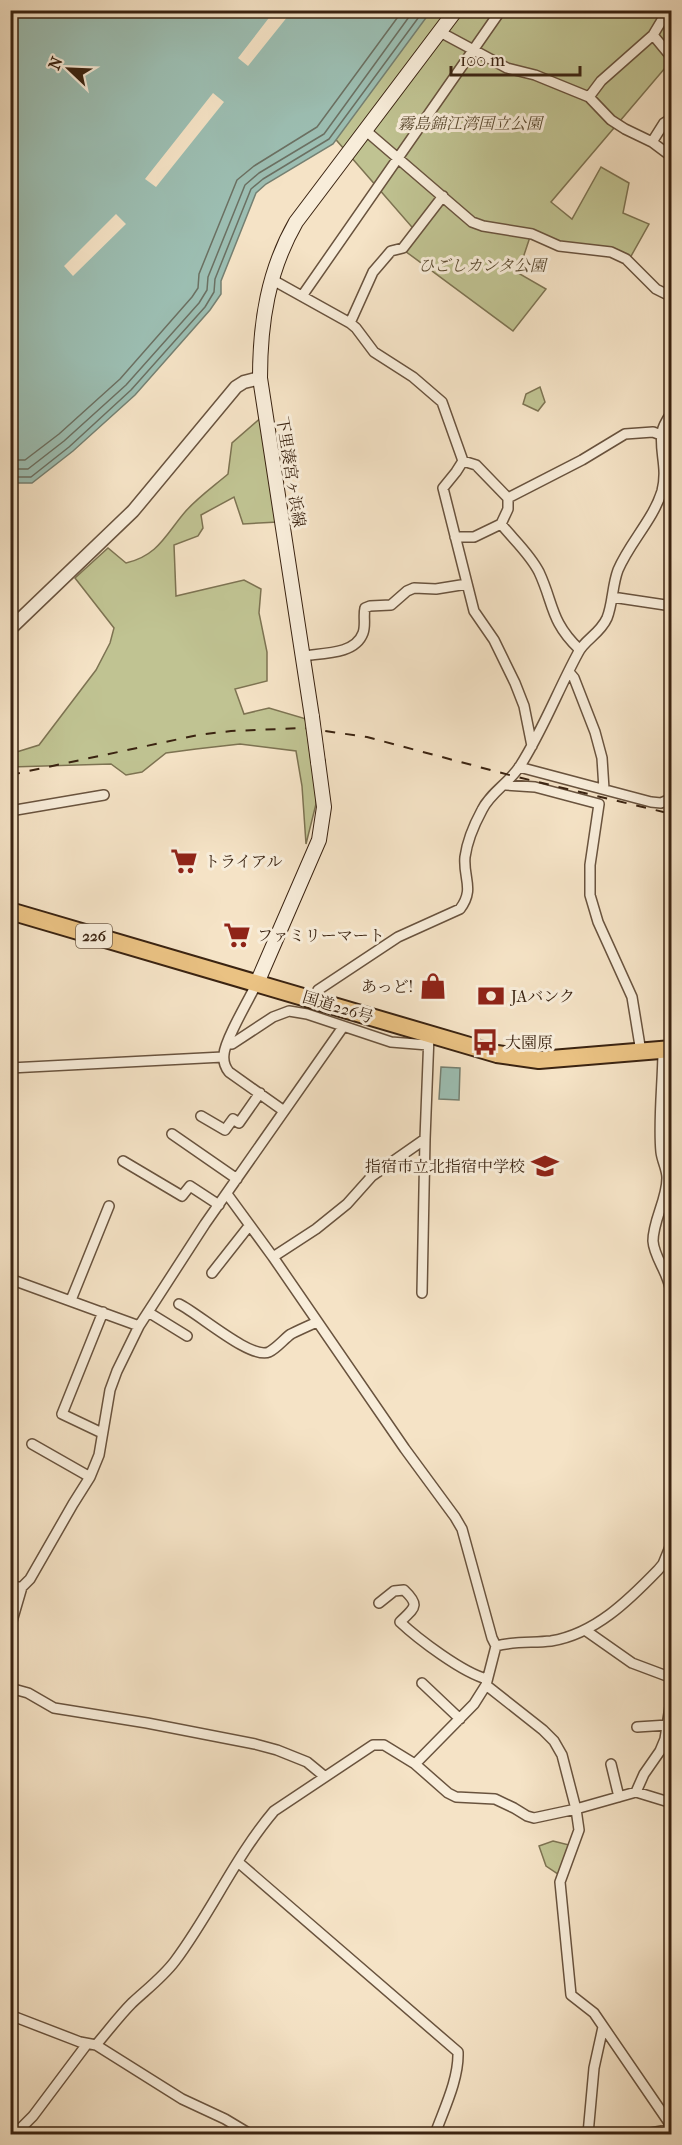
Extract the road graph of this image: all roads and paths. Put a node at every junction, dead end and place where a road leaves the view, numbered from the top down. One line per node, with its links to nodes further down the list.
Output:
1 (456, 10): 4 (main road, 下里湊宮ヶ浜線)
2 (501, 10): 6 (street)
3 (668, 10): 5 (street)
4 (440, 32): 6 (street); 10 (main road, 下里湊宮ヶ浜線)
5 (653, 35): 7 (street); 8 (street)
6 (473, 50): 8 (street); 13 (street)
7 (672, 58)
8 (589, 97): 11 (street)
9 (672, 118): 11 (street)
10 (365, 130): 13 (street); 15 (main road, 下里湊宮ヶ浜線)
11 (652, 142): 12 (street)
12 (672, 157)
13 (398, 159): 14 (street); 16 (street)
14 (443, 196): 17 (street); 18 (street)
15 (271, 279): 16 (street); 19 (main road, 下里湊宮ヶ浜線)
16 (302, 296): 18 (street)
17 (672, 297)
18 (350, 323): 23 (street)
19 (260, 378): 30 (street); 32 (main road, 下里湊宮ヶ浜線)
20 (672, 412): 21 (street)
21 (661, 434): 22 (street); 24 (street); 28 (street)
22 (672, 439)
23 (462, 461): 24 (street); 26 (street)
24 (508, 498): 25 (street)
25 (501, 524): 26 (street); 31 (street)
26 (455, 537): 27 (street)
27 (467, 584): 32 (street); 34 (street)
28 (612, 597): 29 (street); 31 (street)
29 (672, 606)
30 (10, 629)
31 (579, 649): 33 (street)
32 (302, 656): 42 (main road, 下里湊宮ヶ浜線, bridge)
33 (569, 672): 34 (street); 37 (street)
34 (532, 746): 35 (street)
35 (519, 767): 36 (street); 37 (street)
36 (506, 785): 43 (street); 48 (street)
37 (604, 789): 39 (street)
38 (104, 795): 40 (street)
39 (672, 798)
40 (10, 811)
41 (10, 911): 42 (highway, 国道226号 / 226)
42 (257, 983): 43 (highway, 国道226号 / 226); 46 (street)
43 (314, 1000): 45 (highway, 国道226号 / 226)
44 (343, 1027): 45 (street); 46 (street); 52 (street)
45 (429, 1040): 48 (highway, 国道226号 / 226); 55 (street)
46 (227, 1044): 49 (street)
47 (667, 1049): 48 (highway, 国道226号 / 226); 72 (street)
48 (641, 1052)
49 (223, 1057): 50 (street); 51 (street)
50 (10, 1068)
51 (260, 1093): 52 (street); 53 (street)
52 (284, 1111): 57 (street)
53 (201, 1116)
54 (172, 1134): 57 (street)
55 (424, 1139): 62 (street); 65 (street)
56 (123, 1161): 59 (street)
57 (237, 1179): 58 (street)
58 (226, 1194): 59 (street); 61 (street)
59 (219, 1205): 69 (street)
60 (110, 1206): 66 (street)
61 (249, 1227): 62 (street); 63 (street)
62 (273, 1257): 70 (street)
63 (212, 1273)
64 (10, 1279): 66 (street)
65 (422, 1293)
66 (71, 1300): 68 (street)
67 (179, 1304): 70 (street)
68 (103, 1312): 71 (street); 74 (street)
69 (148, 1312): 71 (street); 73 (street)
70 (317, 1322): 83 (street)
71 (139, 1326): 74 (street)
72 (672, 1334)
73 (187, 1336)
74 (102, 1432): 76 (street)
75 (32, 1444): 76 (street)
76 (90, 1477): 79 (street)
77 (672, 1542): 82 (street)
78 (10, 1587): 79 (street)
79 (22, 1587): 81 (street)
80 (379, 1603): 85 (street)
81 (10, 1628)
82 (585, 1630): 83 (street); 84 (street)
83 (496, 1646): 85 (street)
84 (672, 1678)
85 (486, 1682): 89 (street); 98 (street)
86 (422, 1683): 89 (street)
87 (10, 1688): 94 (street)
88 (672, 1694): 90 (street)
89 (460, 1719): 92 (street)
90 (668, 1725): 91 (street); 95 (street)
91 (637, 1726)
92 (415, 1764): 94 (street); 98 (street)
93 (611, 1764): 96 (street)
94 (324, 1776): 99 (street)
95 (636, 1792): 96 (street); 97 (street)
96 (619, 1797): 98 (street)
97 (672, 1803)
98 (576, 1809): 101 (street)
99 (238, 1862): 102 (street); 106 (street)
100 (10, 2015): 102 (street)
101 (603, 2027): 103 (street); 107 (street)
102 (92, 2045): 104 (street); 105 (street)
103 (672, 2129): 108 (street); 109 (street)
104 (15, 2134)
105 (250, 2134)
106 (435, 2134)
107 (588, 2134)
108 (646, 2134)
109 (669, 2134)

